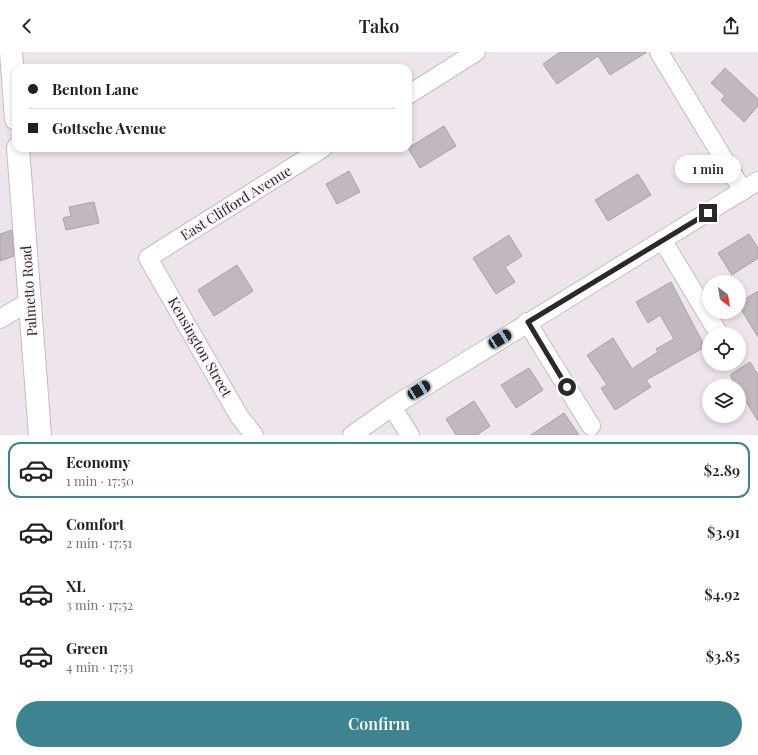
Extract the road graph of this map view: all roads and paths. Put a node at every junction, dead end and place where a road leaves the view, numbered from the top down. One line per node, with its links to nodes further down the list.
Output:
1 (11, 52): 4 (street)
2 (476, 52): 5 (street)
3 (659, 52): 9 (street)
4 (12, 65)
5 (412, 92)
6 (18, 152): 12 (street, Palmetto Road)
7 (317, 152): 11 (street, East Clifford Avenue)
8 (758, 181): 9 (street)
9 (743, 191): 10 (street)
10 (663, 241): 14 (street); 15 (street)
11 (148, 258): 19 (street, Kensington Street)
12 (30, 301): 13 (street); 18 (street, Palmetto Road)
13 (0, 319)
14 (528, 322): 16 (street); 17 (street)
15 (715, 327)
16 (392, 406): 20 (street); 21 (street)
17 (591, 426)
18 (40, 435)
19 (254, 435)
20 (352, 435)
21 (410, 435)

